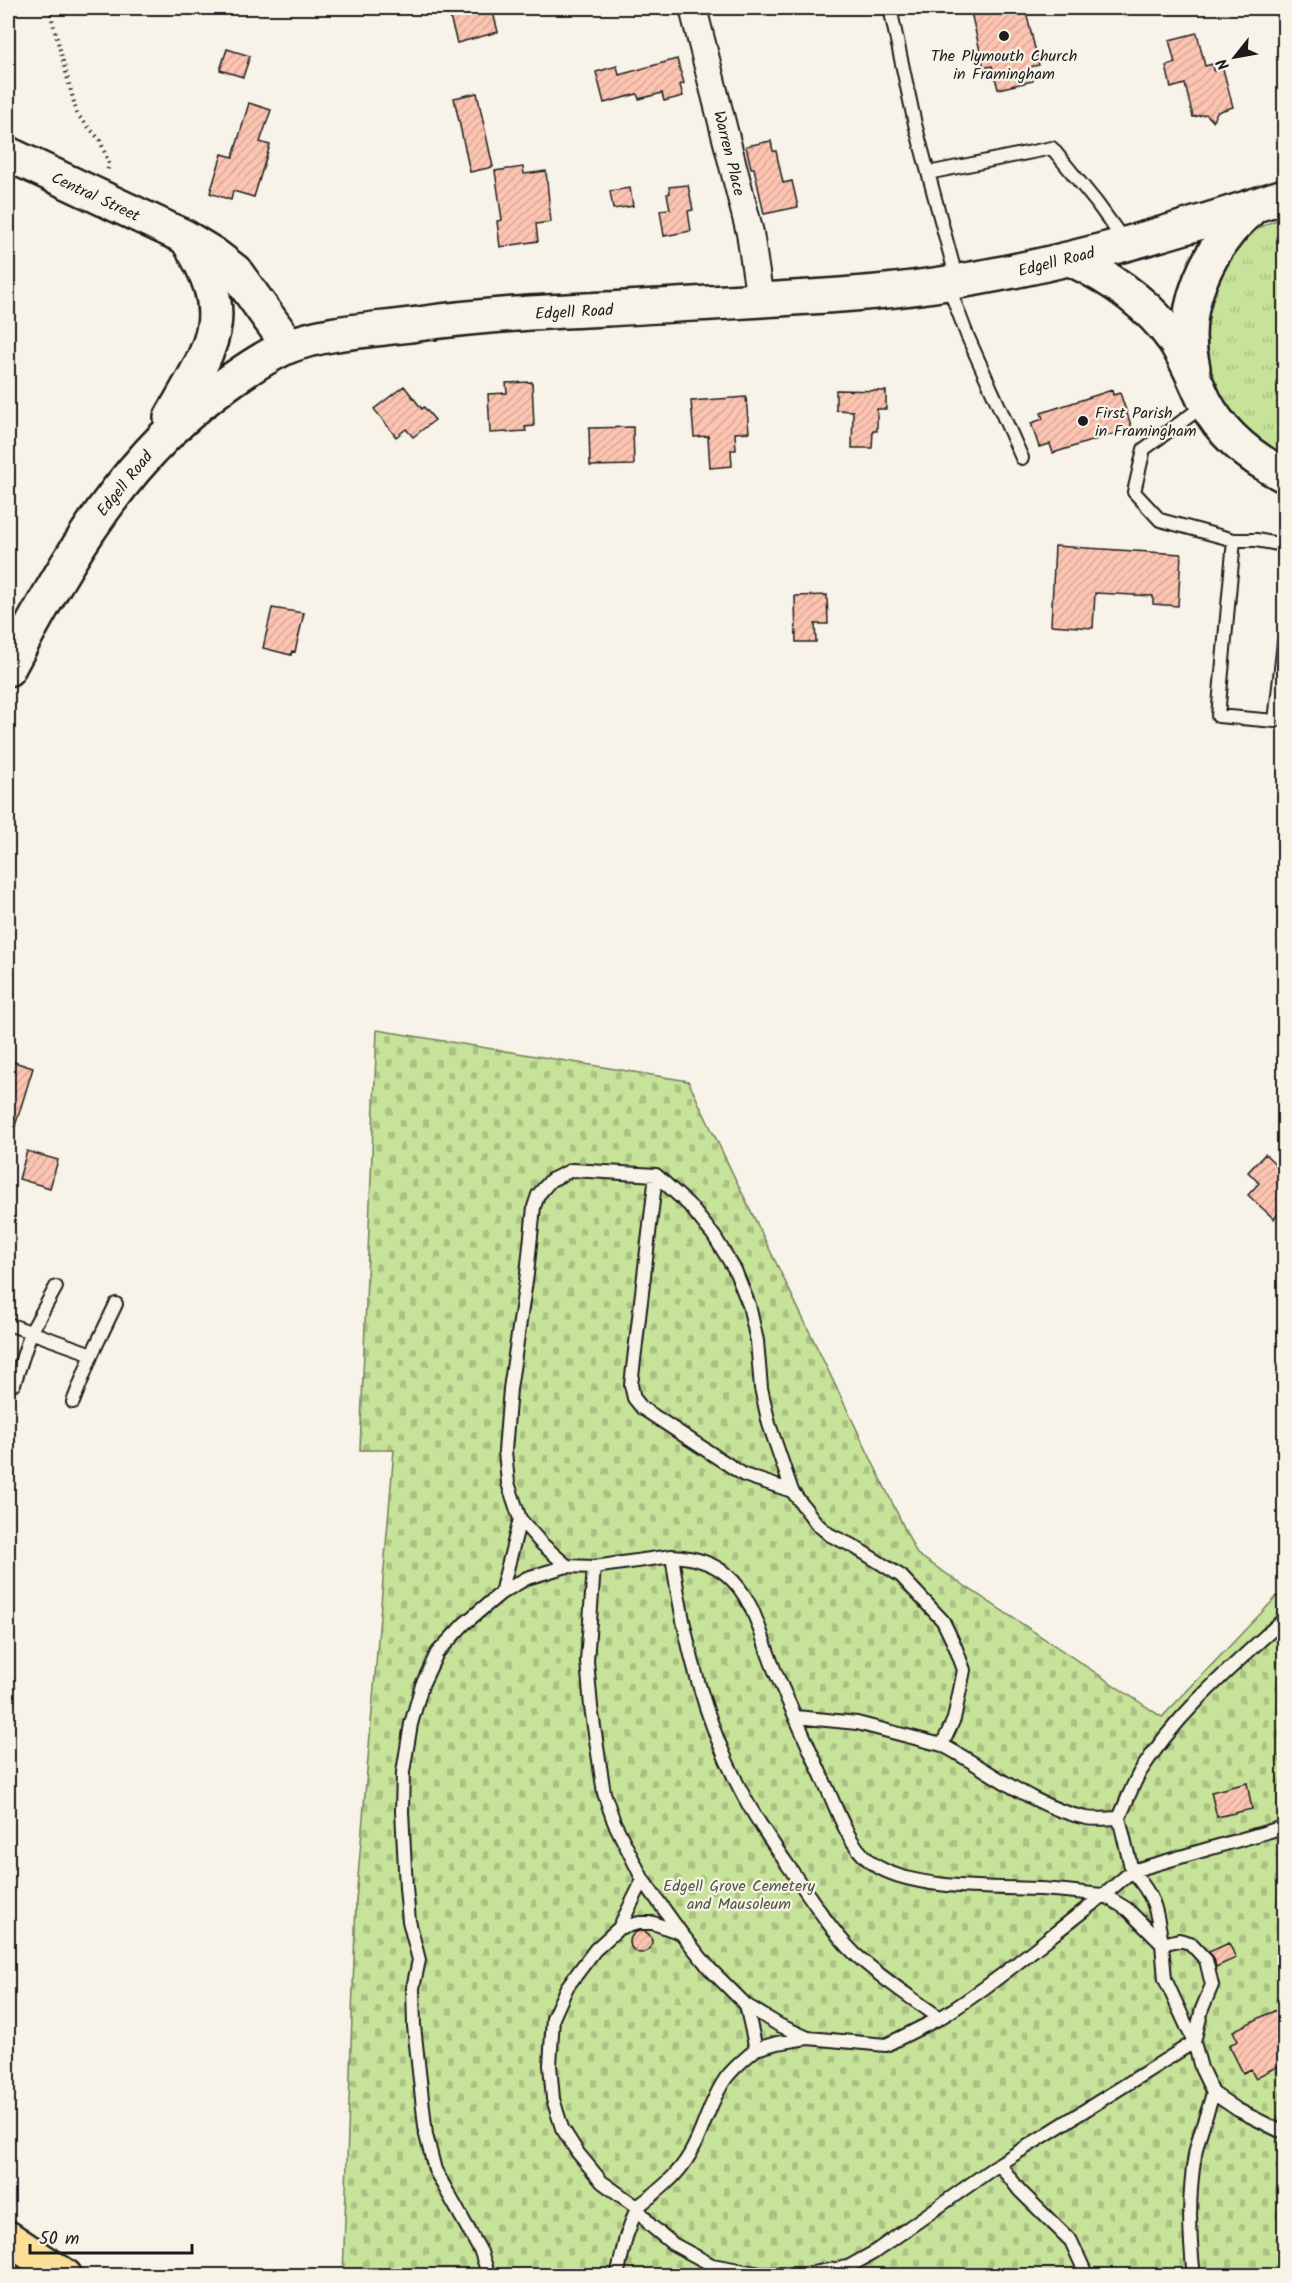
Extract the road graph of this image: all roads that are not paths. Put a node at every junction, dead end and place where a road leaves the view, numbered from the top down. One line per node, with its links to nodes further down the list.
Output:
1 (693, 8): 11 (street, Warren Place)
2 (890, 8): 4 (lane)
3 (9, 155): 7 (main road, Central Street)
4 (928, 173): 8 (lane); 10 (lane)
5 (1284, 196): 6 (main road, Edgell Road)
6 (1253, 206): 8 (main road, Edgell Road); 13 (main road)
7 (185, 237): 12 (main road, Central Street); 14 (main road)
8 (1126, 243): 9 (main road, Edgell Road)
9 (1071, 259): 10 (main road, Edgell Road); 13 (main road)
10 (952, 283): 11 (main road, Edgell Road); 15 (lane)
11 (760, 300): 12 (main road, Edgell Road)
12 (290, 346): 14 (main road, Edgell Road)
13 (1201, 393): 16 (main road); 17 (lane)
14 (156, 444): 20 (main road, Edgell Road)
15 (1022, 458)
16 (1284, 475)
17 (1234, 540): 18 (lane); 19 (lane)
18 (1284, 545)
19 (1284, 642)
20 (8, 669)
21 (656, 1175): 29 (lane); 29 (lane); 30 (lane)
22 (56, 1287): 25 (lane)
23 (116, 1304): 26 (lane)
24 (8, 1324): 25 (lane)
25 (31, 1332): 26 (lane); 27 (lane)
26 (92, 1354): 28 (lane)
27 (14, 1384)
28 (74, 1402)
29 (792, 1491): 37 (lane)
30 (520, 1519): 32 (lane); 34 (lane)
31 (672, 1556): 33 (lane); 36 (lane); 47 (lane)
32 (567, 1566): 33 (lane); 34 (lane)
33 (594, 1568): 41 (lane)
34 (501, 1593): 57 (lane)
35 (1284, 1619): 38 (lane)
36 (796, 1718): 37 (lane); 42 (lane)
37 (942, 1745): 38 (lane)
38 (1119, 1818): 40 (lane)
39 (1284, 1827): 40 (lane)
40 (1132, 1871): 42 (lane); 45 (lane)
41 (643, 1880): 43 (lane); 44 (lane)
42 (1104, 1895): 45 (lane); 47 (lane)
43 (619, 1928): 44 (lane); 54 (lane)
44 (681, 1932): 46 (lane)
45 (1162, 1944): 49 (lane); 49 (lane)
46 (746, 2005): 48 (lane); 50 (lane)
47 (940, 2018): 48 (lane)
48 (808, 2038): 50 (lane)
49 (1194, 2042): 51 (lane); 53 (lane)
50 (756, 2049): 54 (lane)
51 (1213, 2092): 52 (lane); 60 (lane)
52 (1284, 2131)
53 (999, 2164): 54 (lane); 59 (lane)
54 (637, 2207): 58 (lane)
55 (8, 2238): 56 (highway)
56 (65, 2276)
57 (489, 2276)
58 (617, 2276)
59 (1087, 2276)
60 (1194, 2276)

